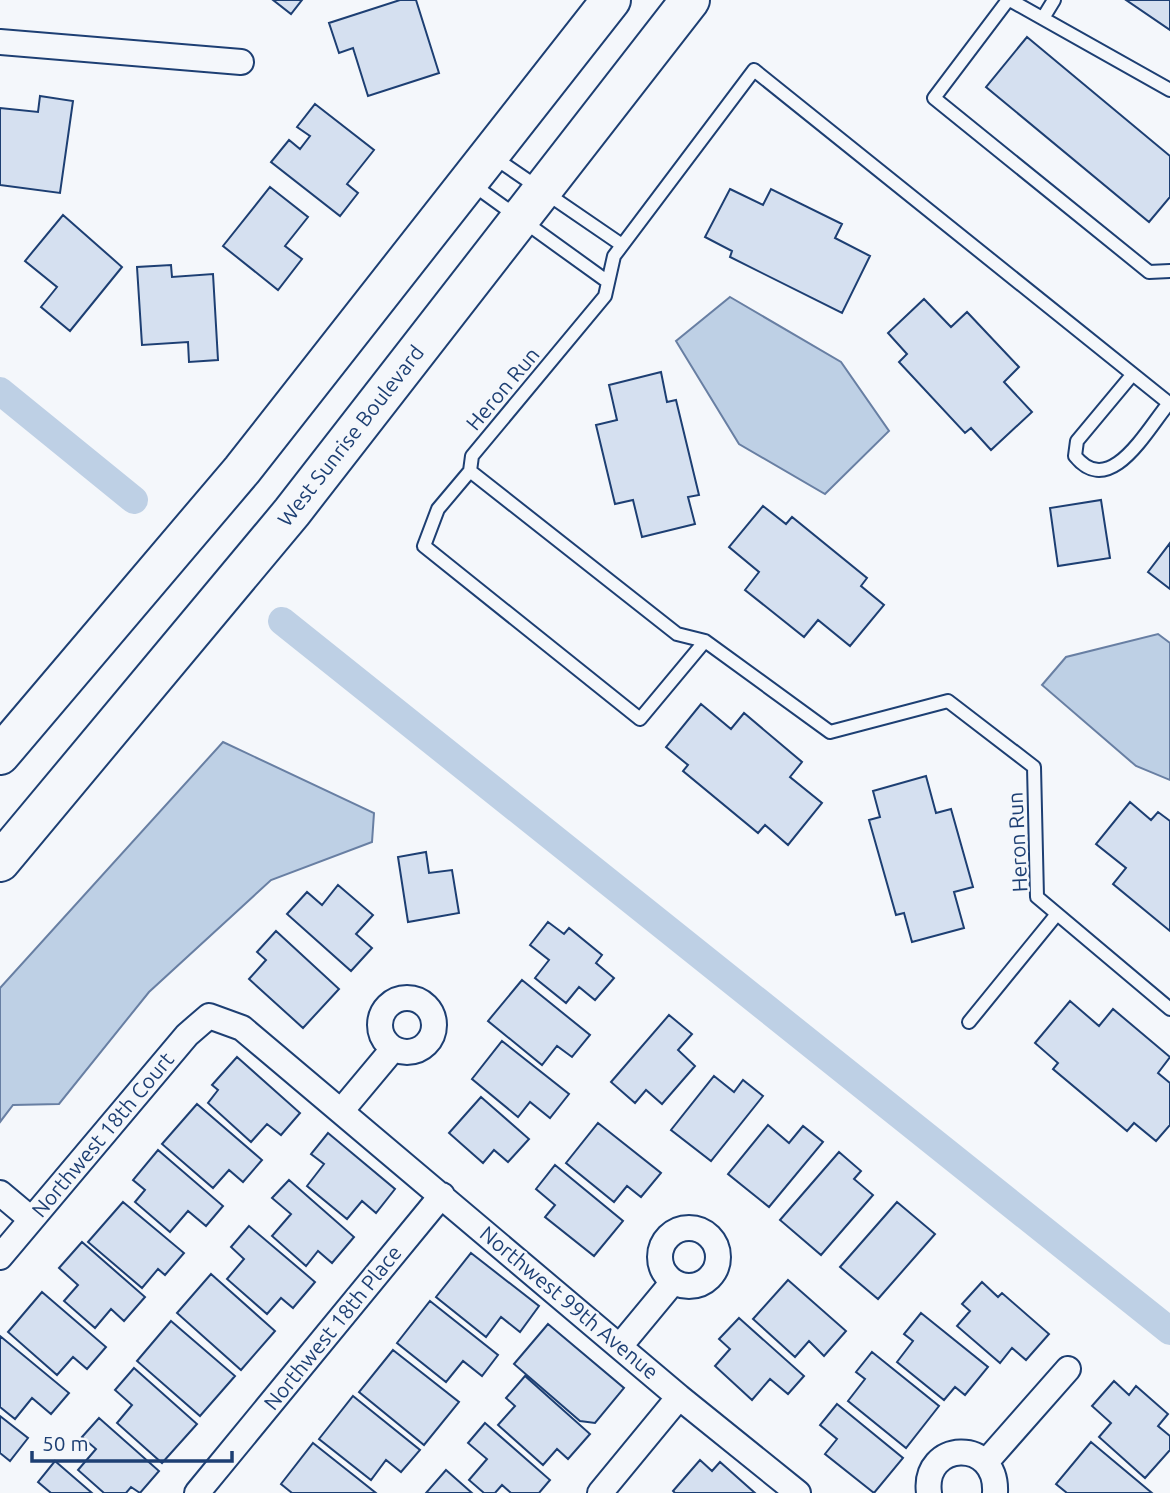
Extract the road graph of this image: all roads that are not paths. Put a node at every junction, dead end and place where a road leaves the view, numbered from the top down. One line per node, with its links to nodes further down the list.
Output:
1 (611, 0): 9 (highway)
2 (690, 0): 10 (highway, West Sunrise Boulevard)
3 (1009, 0): 5 (lane); 12 (lane)
4 (1054, 0): 5 (lane)
5 (1043, 18): 8 (lane)
6 (0, 41): 7 (street)
7 (241, 62)
8 (1170, 90)
9 (479, 168): 10 (lane); 10 (lane); 18 (highway)
10 (530, 206): 11 (lane); 13 (lane); 19 (highway, West Sunrise Boulevard)
11 (622, 245): 13 (lane, Heron Run); 14 (lane, Heron Run)
12 (1170, 271)
13 (608, 282): 16 (lane, Heron Run)
14 (1132, 374): 15 (lane, Heron Run); 15 (lane)
15 (1169, 404)
16 (470, 471): 17 (lane, Heron Run); 17 (lane)
17 (705, 641): 20 (lane, Heron Run)
18 (0, 755)
19 (0, 862)
20 (1057, 914): 21 (lane, Heron Run); 23 (lane)
21 (1170, 1009)
22 (209, 1016): 25 (street, Northwest 99th Avenue); 28 (street, Northwest 18th Court)
23 (969, 1022)
24 (393, 1049): 25 (street)
25 (342, 1110): 27 (street, Northwest 99th Avenue)
26 (0, 1193): 28 (street)
27 (442, 1195): 31 (street, Northwest 99th Avenue); 35 (street, Northwest 18th Place)
28 (31, 1219): 29 (street, Northwest 18th Court)
29 (0, 1256)
30 (673, 1282): 31 (street)
31 (620, 1346): 33 (street, Northwest 99th Avenue)
32 (1068, 1369): 34 (street)
33 (680, 1397): 36 (street); 37 (street, Northwest 99th Avenue)
34 (986, 1462): 38 (street); 39 (street)
35 (197, 1493)
36 (600, 1493)
37 (798, 1493)
38 (929, 1493)
39 (995, 1493)

